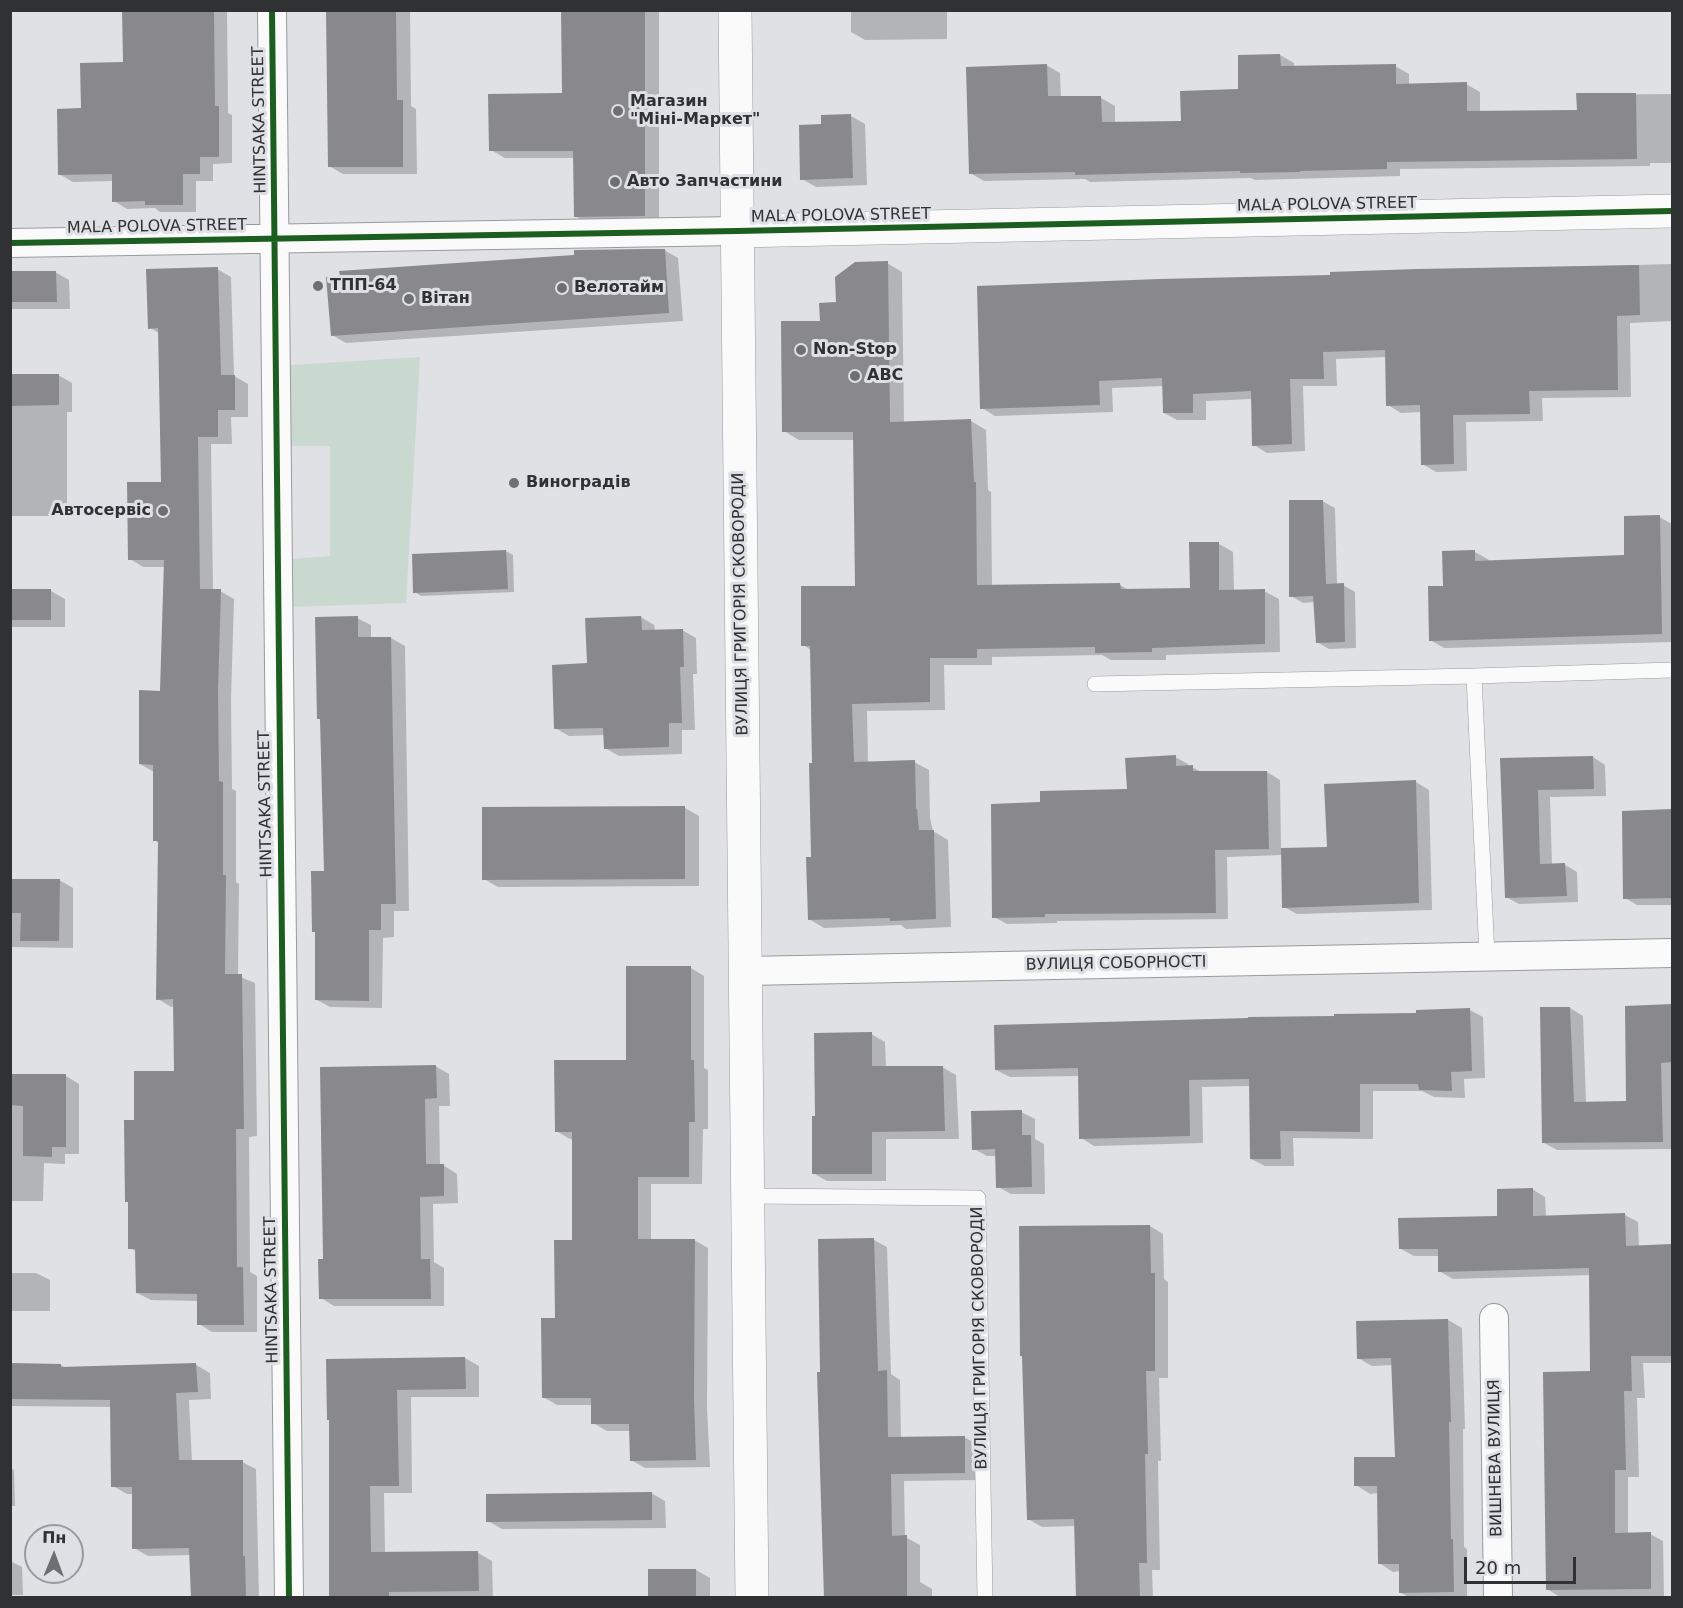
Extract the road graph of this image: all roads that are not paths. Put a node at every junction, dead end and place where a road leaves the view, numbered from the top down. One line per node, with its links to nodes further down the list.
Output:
1 (272, 10): 5 (street, HINTSAKA STREET)
2 (735, 10): 4 (main road, ВУЛИЦЯ ГРИГОРІЯ СКОВОРОДИ)
3 (1672, 211): 4 (main road, MALA POLOVA STREET)
4 (737, 231): 5 (street, MALA POLOVA STREET); 12 (main road, ВУЛИЦЯ ГРИГОРІЯ СКОВОРОДИ)
5 (275, 240): 6 (street, MALA POLOVA STREET); 15 (street, HINTSAKA STREET)
6 (10, 243)
7 (1672, 670): 8 (lane)
8 (1474, 676): 9 (lane); 11 (lane)
9 (1095, 684)
10 (1672, 953): 11 (street, ВУЛИЦЯ СОБОРНОСТІ)
11 (1487, 956): 12 (street, ВУЛИЦЯ СОБОРНОСТІ)
12 (745, 971): 13 (main road, ВУЛИЦЯ ГРИГОРІЯ СКОВОРОДИ)
13 (750, 1196): 16 (main road, ВУЛИЦЯ ГРИГОРІЯ СКОВОРОДИ); 17 (lane, ВУЛИЦЯ ГРИГОРІЯ СКОВОРОДИ)
14 (1494, 1318): 18 (street, ВИШНЕВА ВУЛИЦЯ)
15 (289, 1598)
16 (752, 1598)
17 (985, 1598)
18 (1498, 1598)

